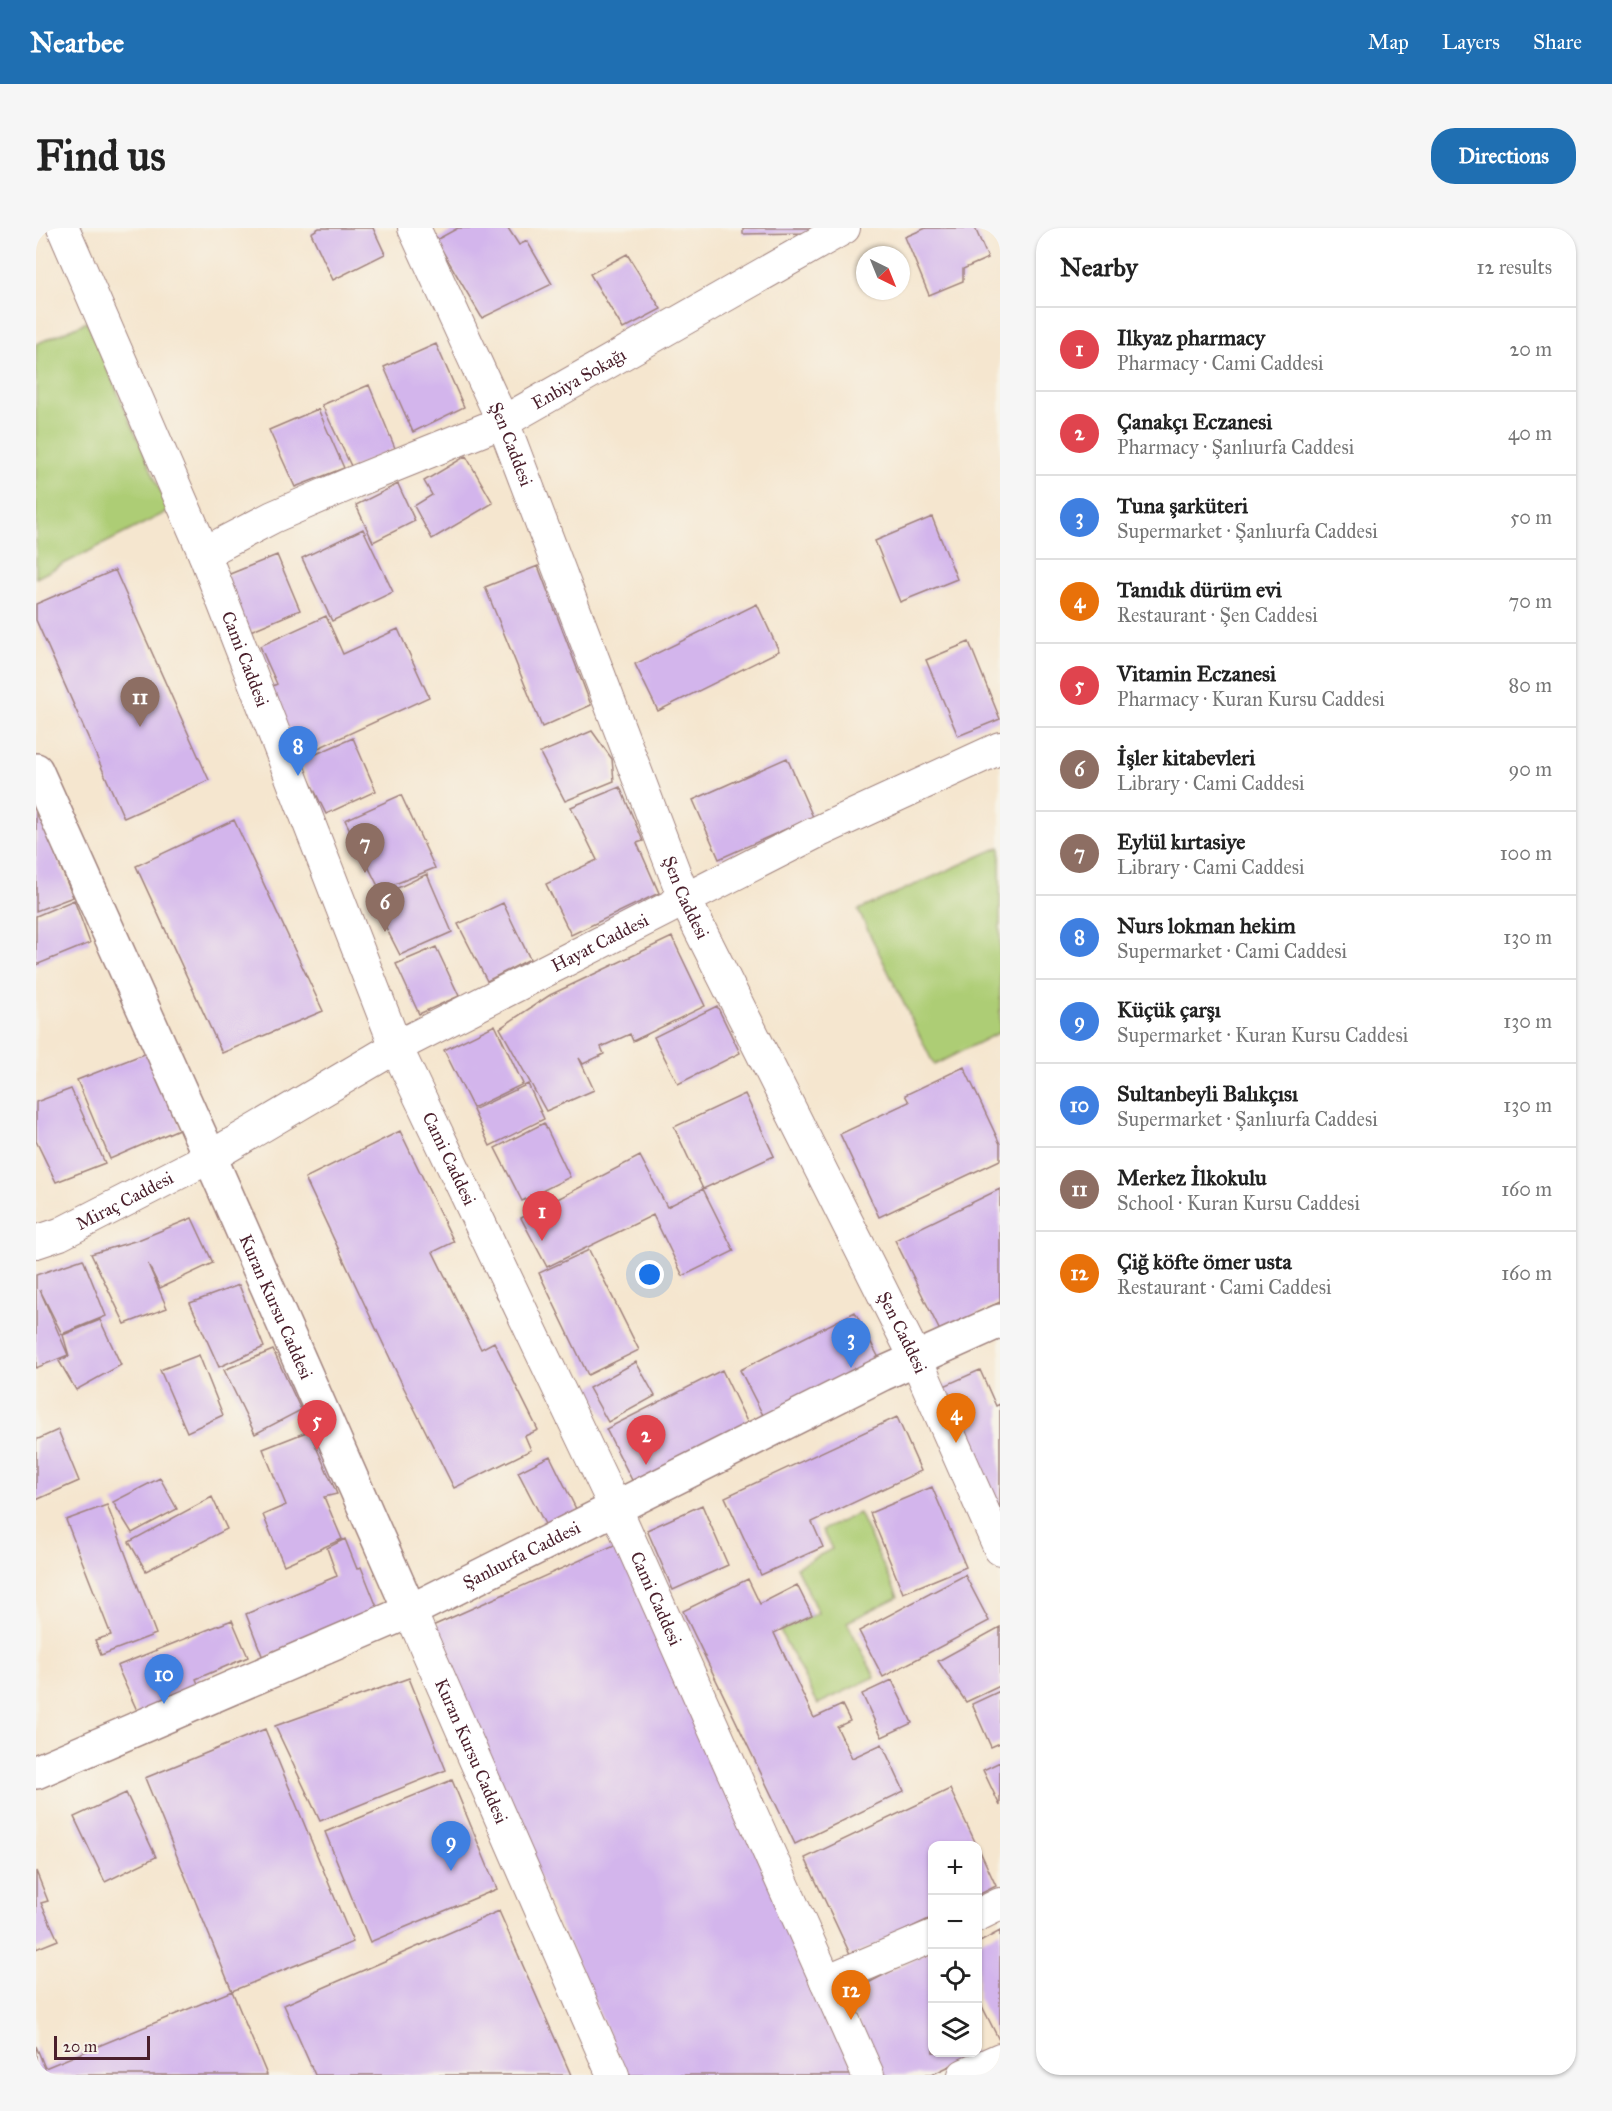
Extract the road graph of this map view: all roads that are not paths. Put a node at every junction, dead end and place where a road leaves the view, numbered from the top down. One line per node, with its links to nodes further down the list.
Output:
1 (63, 228): 5 (street, Cami Caddesi)
2 (414, 228): 4 (street, Şen Caddesi)
3 (844, 228): 4 (street, Enbiya Sokağı)
4 (503, 422): 5 (street, Enbiya Sokağı); 8 (street, Şen Caddesi)
5 (204, 553): 9 (street, Cami Caddesi)
6 (1000, 748): 8 (street, Hayat Caddesi)
7 (36, 770): 10 (street, Kuran Kursu Caddesi)
8 (684, 898): 9 (street, Hayat Caddesi); 13 (street, Şen Caddesi)
9 (396, 1047): 10 (street, Hayat Caddesi); 14 (street, Cami Caddesi)
10 (210, 1157): 11 (street, Miraç Caddesi); 16 (street, Kuran Kursu Caddesi)
11 (36, 1242)
12 (1000, 1321): 13 (street, Şanlıurfa Caddesi)
13 (916, 1359): 14 (street, Şanlıurfa Caddesi); 15 (street, Şen Caddesi)
14 (616, 1509): 16 (street, Şanlıurfa Caddesi); 21 (street, Cami Caddesi)
15 (1000, 1549)
16 (410, 1611): 17 (street, Şanlıurfa Caddesi); 23 (street, Kuran Kursu Caddesi)
17 (36, 1772)
18 (1000, 1904): 19 (street)
19 (982, 1913)
20 (928, 1938): 21 (street)
21 (826, 1981): 24 (street, Cami Caddesi)
22 (1000, 2060): 25 (street)
23 (613, 2075)
24 (868, 2075)
25 (964, 2075)

